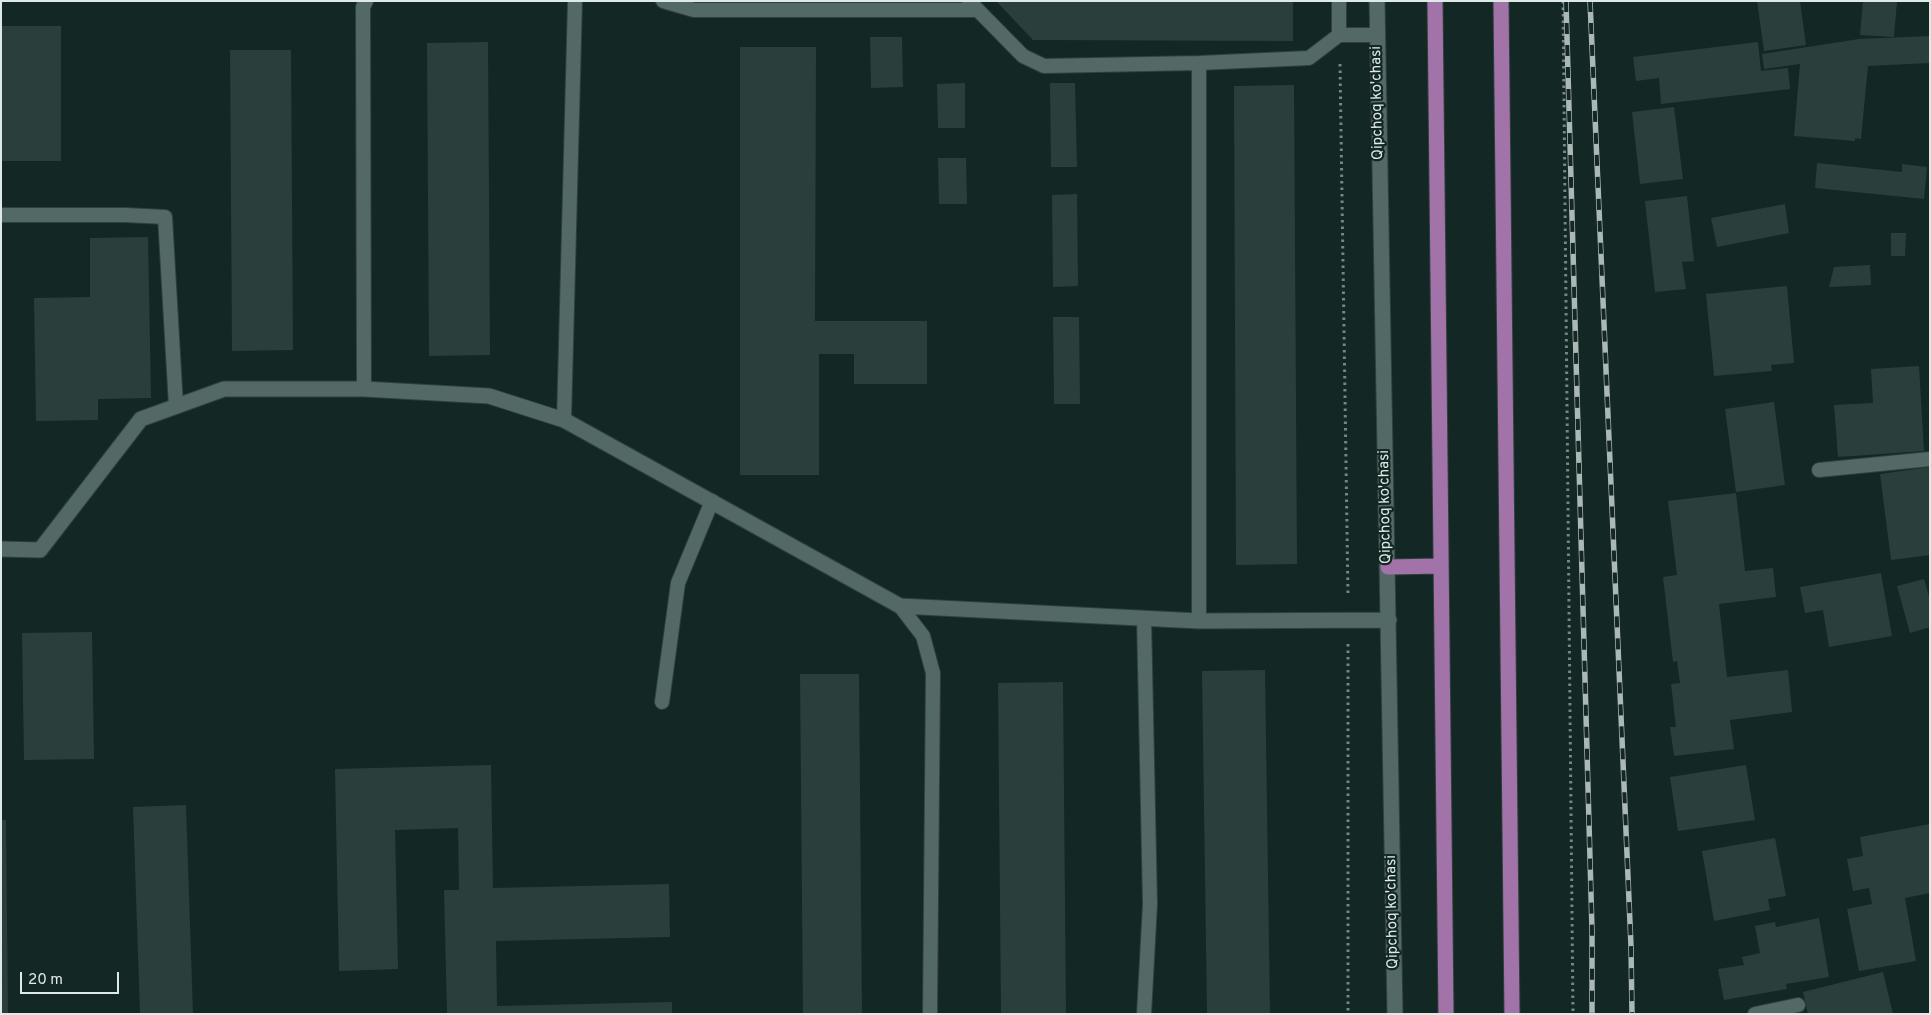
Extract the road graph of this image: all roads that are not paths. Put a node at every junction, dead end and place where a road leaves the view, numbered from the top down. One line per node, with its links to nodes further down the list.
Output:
1 (366, 1): 14 (lane)
2 (575, 1): 16 (lane)
3 (663, 1): 8 (lane)
4 (1339, 1): 10 (lane)
5 (1377, 1): 11 (street, Qipchoq ko'chasi)
6 (1435, 1): 21 (main road)
7 (1501, 1): 33 (main road)
8 (780, 6): 9 (lane)
9 (974, 6): 12 (lane)
10 (1339, 35): 11 (lane); 12 (lane)
11 (1377, 35): 22 (street, Qipchoq ko'chasi)
12 (1199, 63): 26 (lane)
13 (1, 215): 15 (lane)
14 (364, 389): 15 (street); 16 (street)
15 (176, 406): 20 (street)
16 (564, 420): 19 (street)
17 (1930, 459): 18 (lane)
18 (1819, 470)
19 (712, 501): 23 (street); 27 (lane)
20 (1, 549)
21 (1441, 566): 22 (main road); 32 (main road)
22 (1388, 567): 25 (street, Qipchoq ko'chasi)
23 (900, 606): 24 (street); 29 (lane)
24 (1144, 618): 26 (street); 30 (lane)
25 (1389, 620): 26 (street); 31 (street, Qipchoq ko'chasi)
26 (1199, 621)
27 (662, 702)
28 (1798, 1006): 34 (lane)
29 (930, 1014)
30 (1144, 1014)
31 (1395, 1014)
32 (1446, 1014)
33 (1512, 1014)
34 (1755, 1014)

